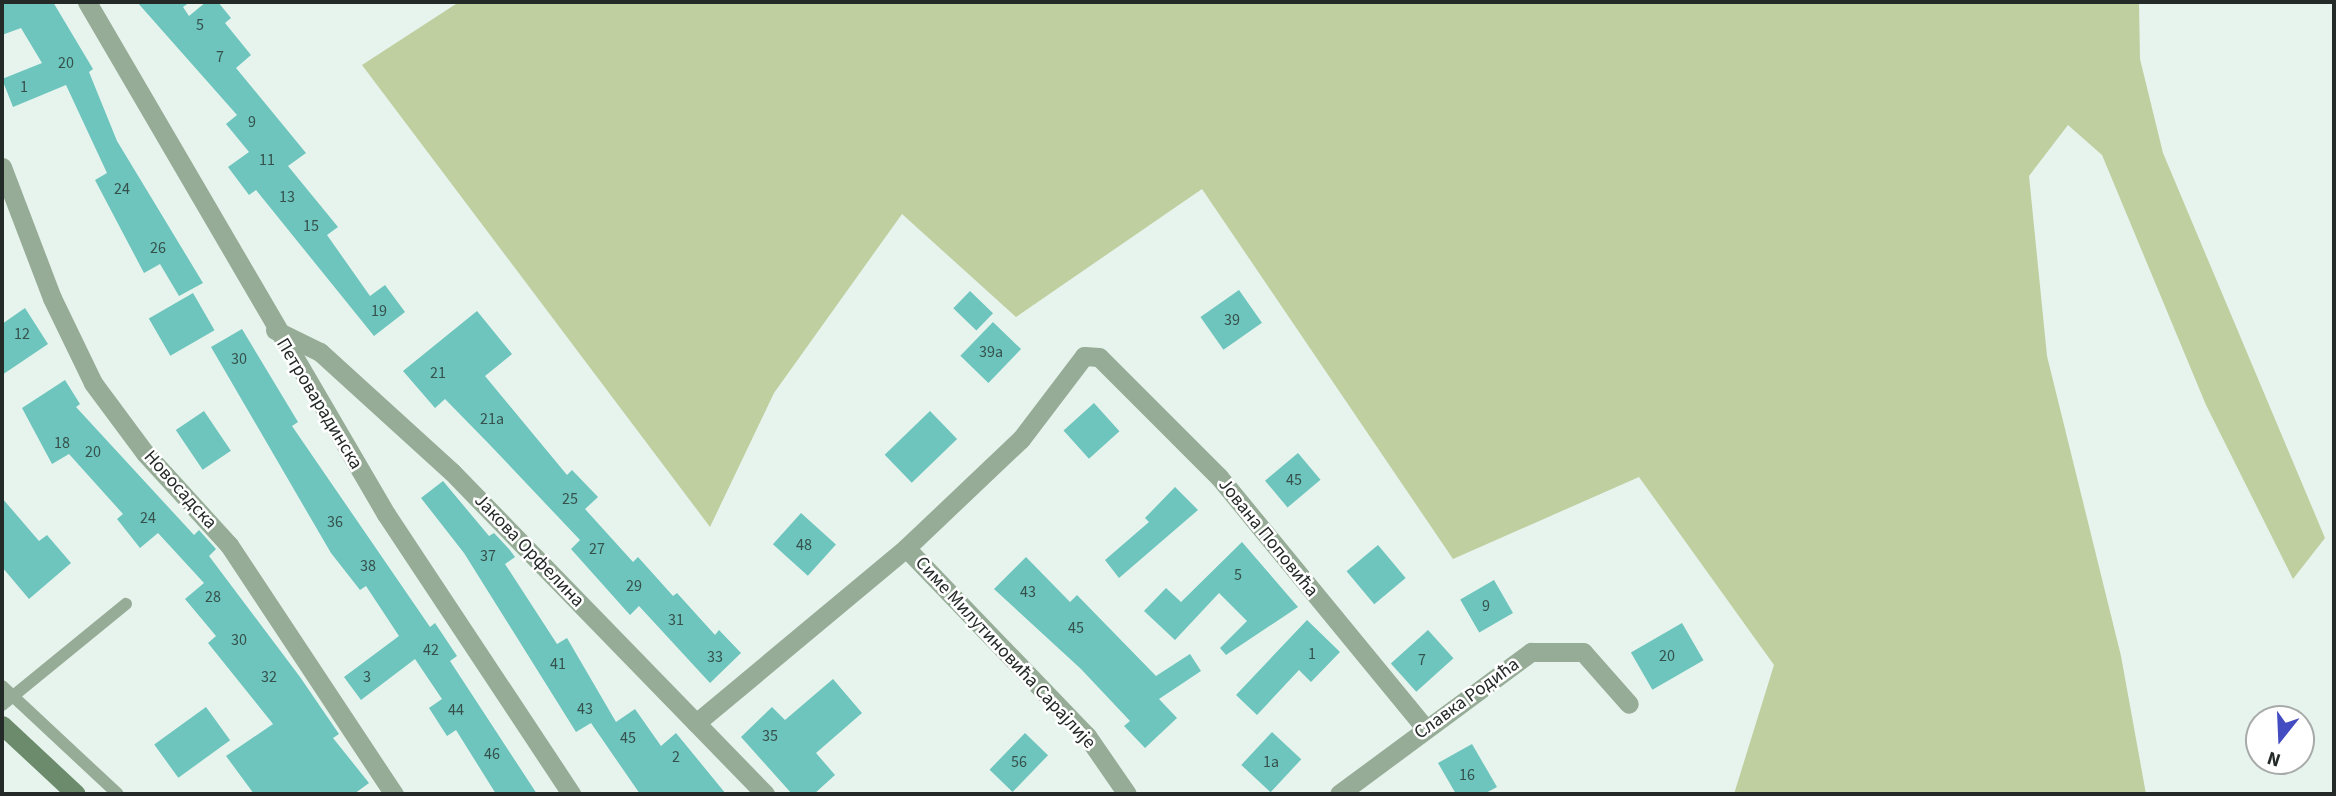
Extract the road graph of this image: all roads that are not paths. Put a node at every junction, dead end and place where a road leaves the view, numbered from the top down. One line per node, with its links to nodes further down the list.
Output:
1 (87, 2): 3 (street, Петроварадинска)
2 (2, 167): 15 (street, Новосадска)
3 (275, 330): 10 (street, Јакова Орфелина); 16 (street, Петроварадинска)
4 (906, 548): 10 (street); 12 (street, Јована Поповића); 18 (street, Симе Милутиновића Сарајлије)
5 (126, 604): 7 (lane)
6 (2, 686): 7 (lane)
7 (12, 695): 9 (lane); 14 (lane)
8 (1629, 704): 12 (street, Славка Родића)
9 (2, 705)
10 (696, 723): 17 (street, Јакова Орфелина)
11 (2, 725): 13 (main road)
12 (1426, 729): 19 (street, Славка Родића)
13 (76, 794)
14 (118, 794)
15 (394, 794)
16 (572, 794)
17 (765, 794)
18 (1127, 794)
19 (1339, 794)

